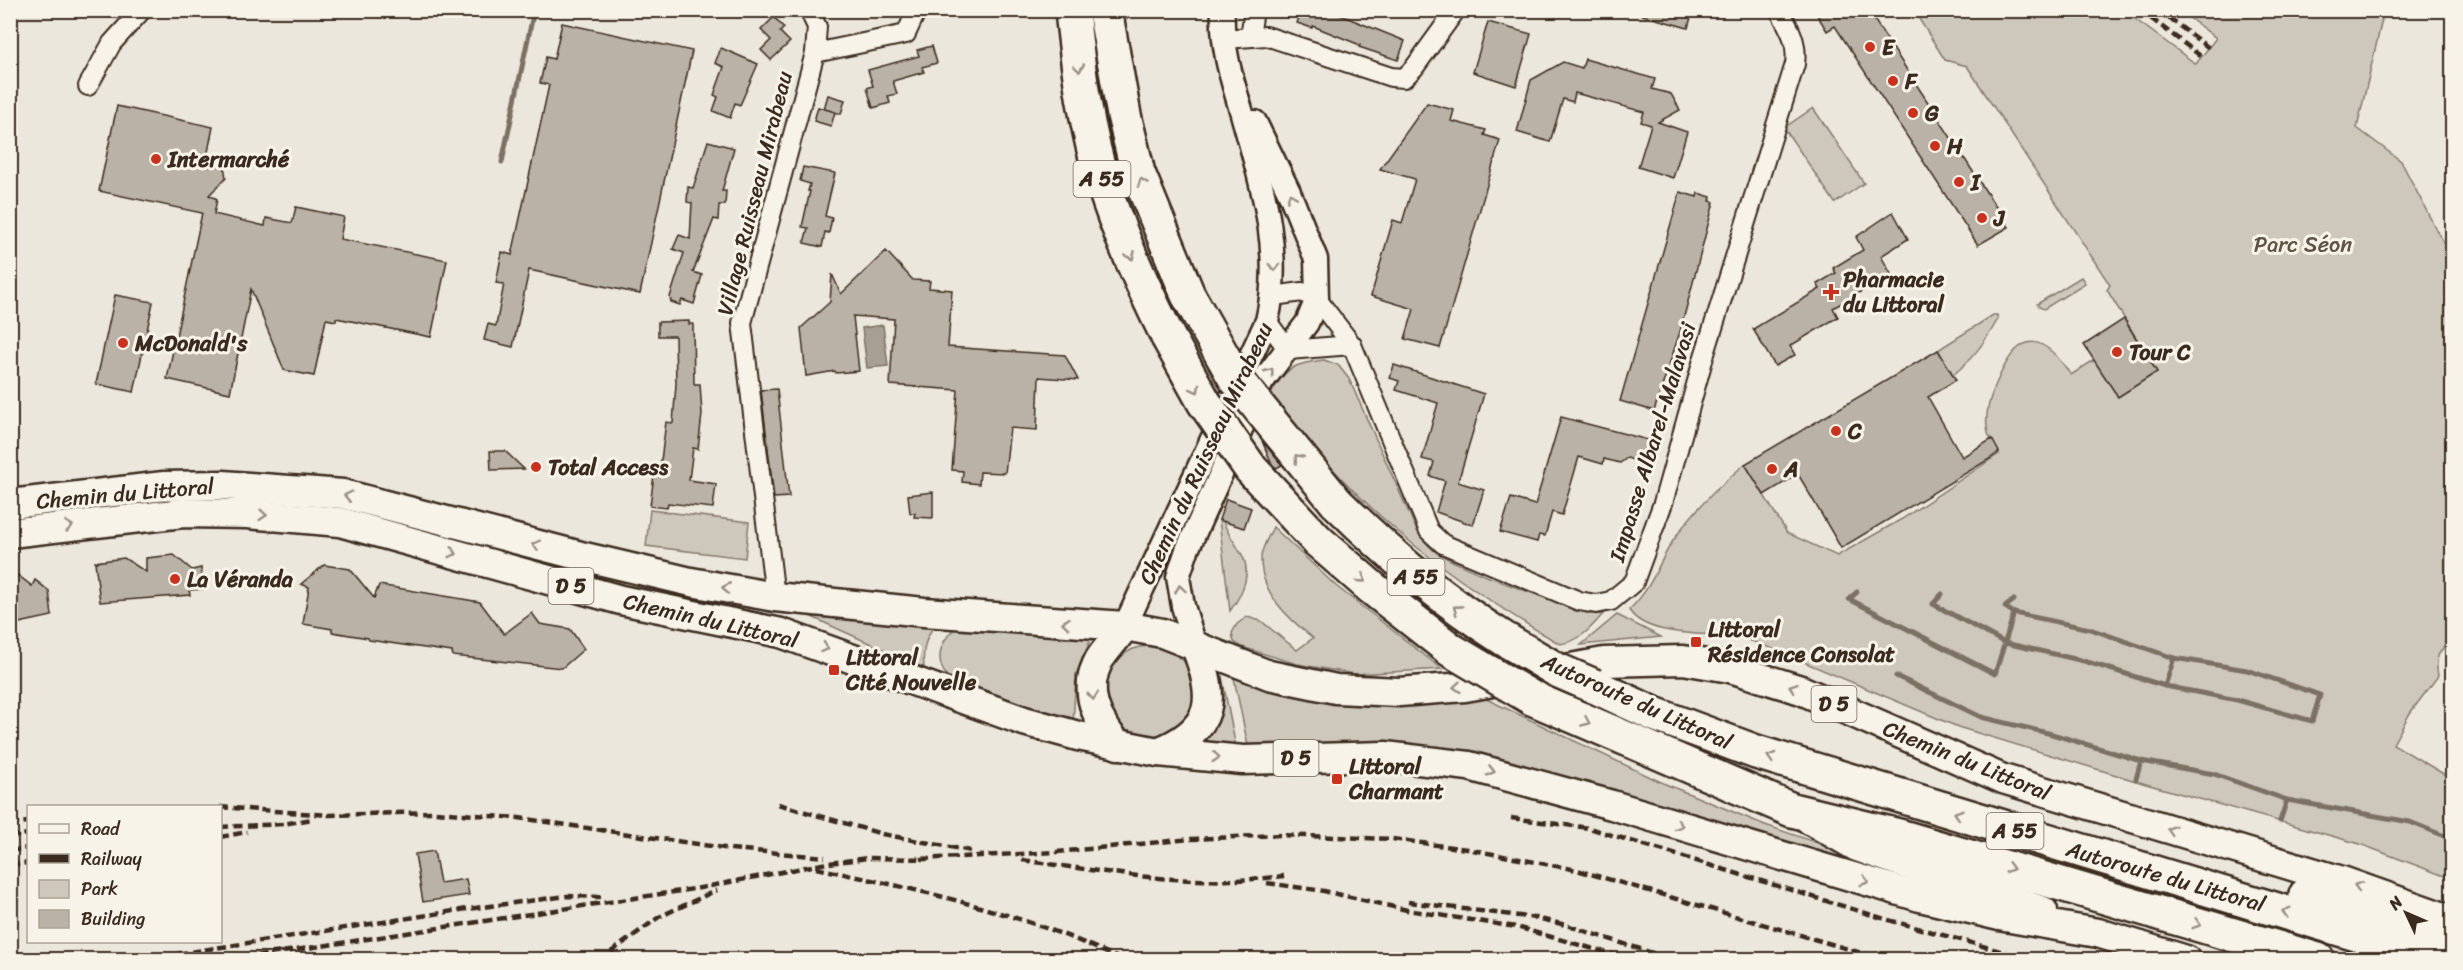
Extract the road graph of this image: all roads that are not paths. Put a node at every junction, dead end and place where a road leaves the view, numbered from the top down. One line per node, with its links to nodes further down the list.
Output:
1 (142, 10): 14 (street)
2 (808, 10): 12 (street, Village Ruisseau Mirabeau)
3 (917, 10): 12 (street, Village Ruisseau Mirabeau)
4 (1071, 10): 27 (highway, Autoroute du Littoral / A 55, one-way to 27, bridge)
5 (1105, 10): 28 (highway, Autoroute du Littoral / A 55, one-way to 5, bridge)
6 (1223, 10): 11 (street, Chemin du Ruisseau Mirabeau)
7 (1254, 10): 10 (street)
8 (1456, 10): 10 (street)
9 (1779, 10): 18 (street, Impasse Albarel-Malavasi)
10 (1250, 37): 11 (street)
11 (1225, 39): 13 (street, Chemin du Ruisseau Mirabeau)
12 (815, 53): 22 (street, Village Ruisseau Mirabeau)
13 (1228, 67): 15 (street, Chemin du Ruisseau Mirabeau, one-way to 15); 16 (street, Chemin du Ruisseau Mirabeau, one-way to 13)
14 (88, 86)
15 (1273, 296): 16 (street); 17 (street, Chemin du Ruisseau Mirabeau)
16 (1317, 300): 18 (street, Impasse Albarel-Malavasi); 19 (street, Chemin du Ruisseau Mirabeau)
17 (1268, 321): 19 (street); 23 (street, Chemin du Ruisseau Mirabeau)
18 (1352, 345): 19 (street)
19 (1288, 350): 24 (street, Chemin du Ruisseau Mirabeau, one-way to 19)
20 (10, 504): 22 (main road, Chemin du Littoral / D 5, one-way to 20)
21 (10, 533): 25 (main road, Chemin du Littoral / D 5, one-way to 25)
22 (774, 597): 23 (main road, Chemin du Littoral / D 5, one-way to 22)
23 (1125, 626): 24 (main road); 25 (main road, one-way to 25)
24 (1196, 645): 26 (main road); 29 (main road, Chemin du Littoral / D 5, one-way to 24)
25 (1118, 745): 26 (main road)
26 (1158, 752): 30 (main road, D 5, one-way to 30)
27 (1791, 810): 30 (main road); 33 (highway, Autoroute du Littoral / A 55, one-way to 33)
28 (2076, 850): 31 (highway); 34 (highway, Autoroute du Littoral / A 55, one-way to 28)
29 (2452, 920)
30 (2098, 933): 32 (main road)
31 (2452, 934)
32 (2186, 960)
33 (2318, 960)
34 (2442, 960)

